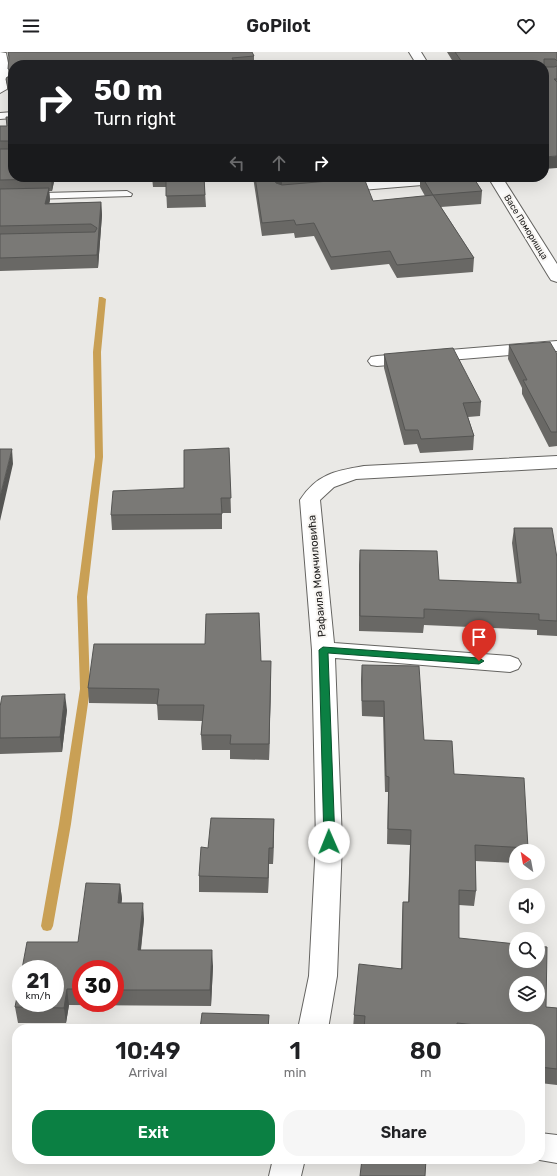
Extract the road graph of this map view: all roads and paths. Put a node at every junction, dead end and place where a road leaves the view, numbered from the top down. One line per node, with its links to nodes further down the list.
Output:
1 (0, 53): 2 (street); 3 (street)
2 (15, 53)
3 (5, 86)
4 (410, 182): 6 (street)
5 (497, 182): 9 (street, Васе Поморишца)
6 (322, 189)
7 (127, 194): 8 (lane)
8 (0, 197)
9 (557, 277)
10 (557, 346): 11 (street)
11 (377, 361)
12 (557, 462): 13 (street, Рафаила Момчиловића)
13 (323, 650): 14 (street); 15 (street, Рафаила Момчиловића)
14 (510, 664)
15 (314, 1024)
16 (545, 1148): 17 (street)
17 (557, 1149)
18 (288, 1164): 19 (street)
19 (285, 1176)

